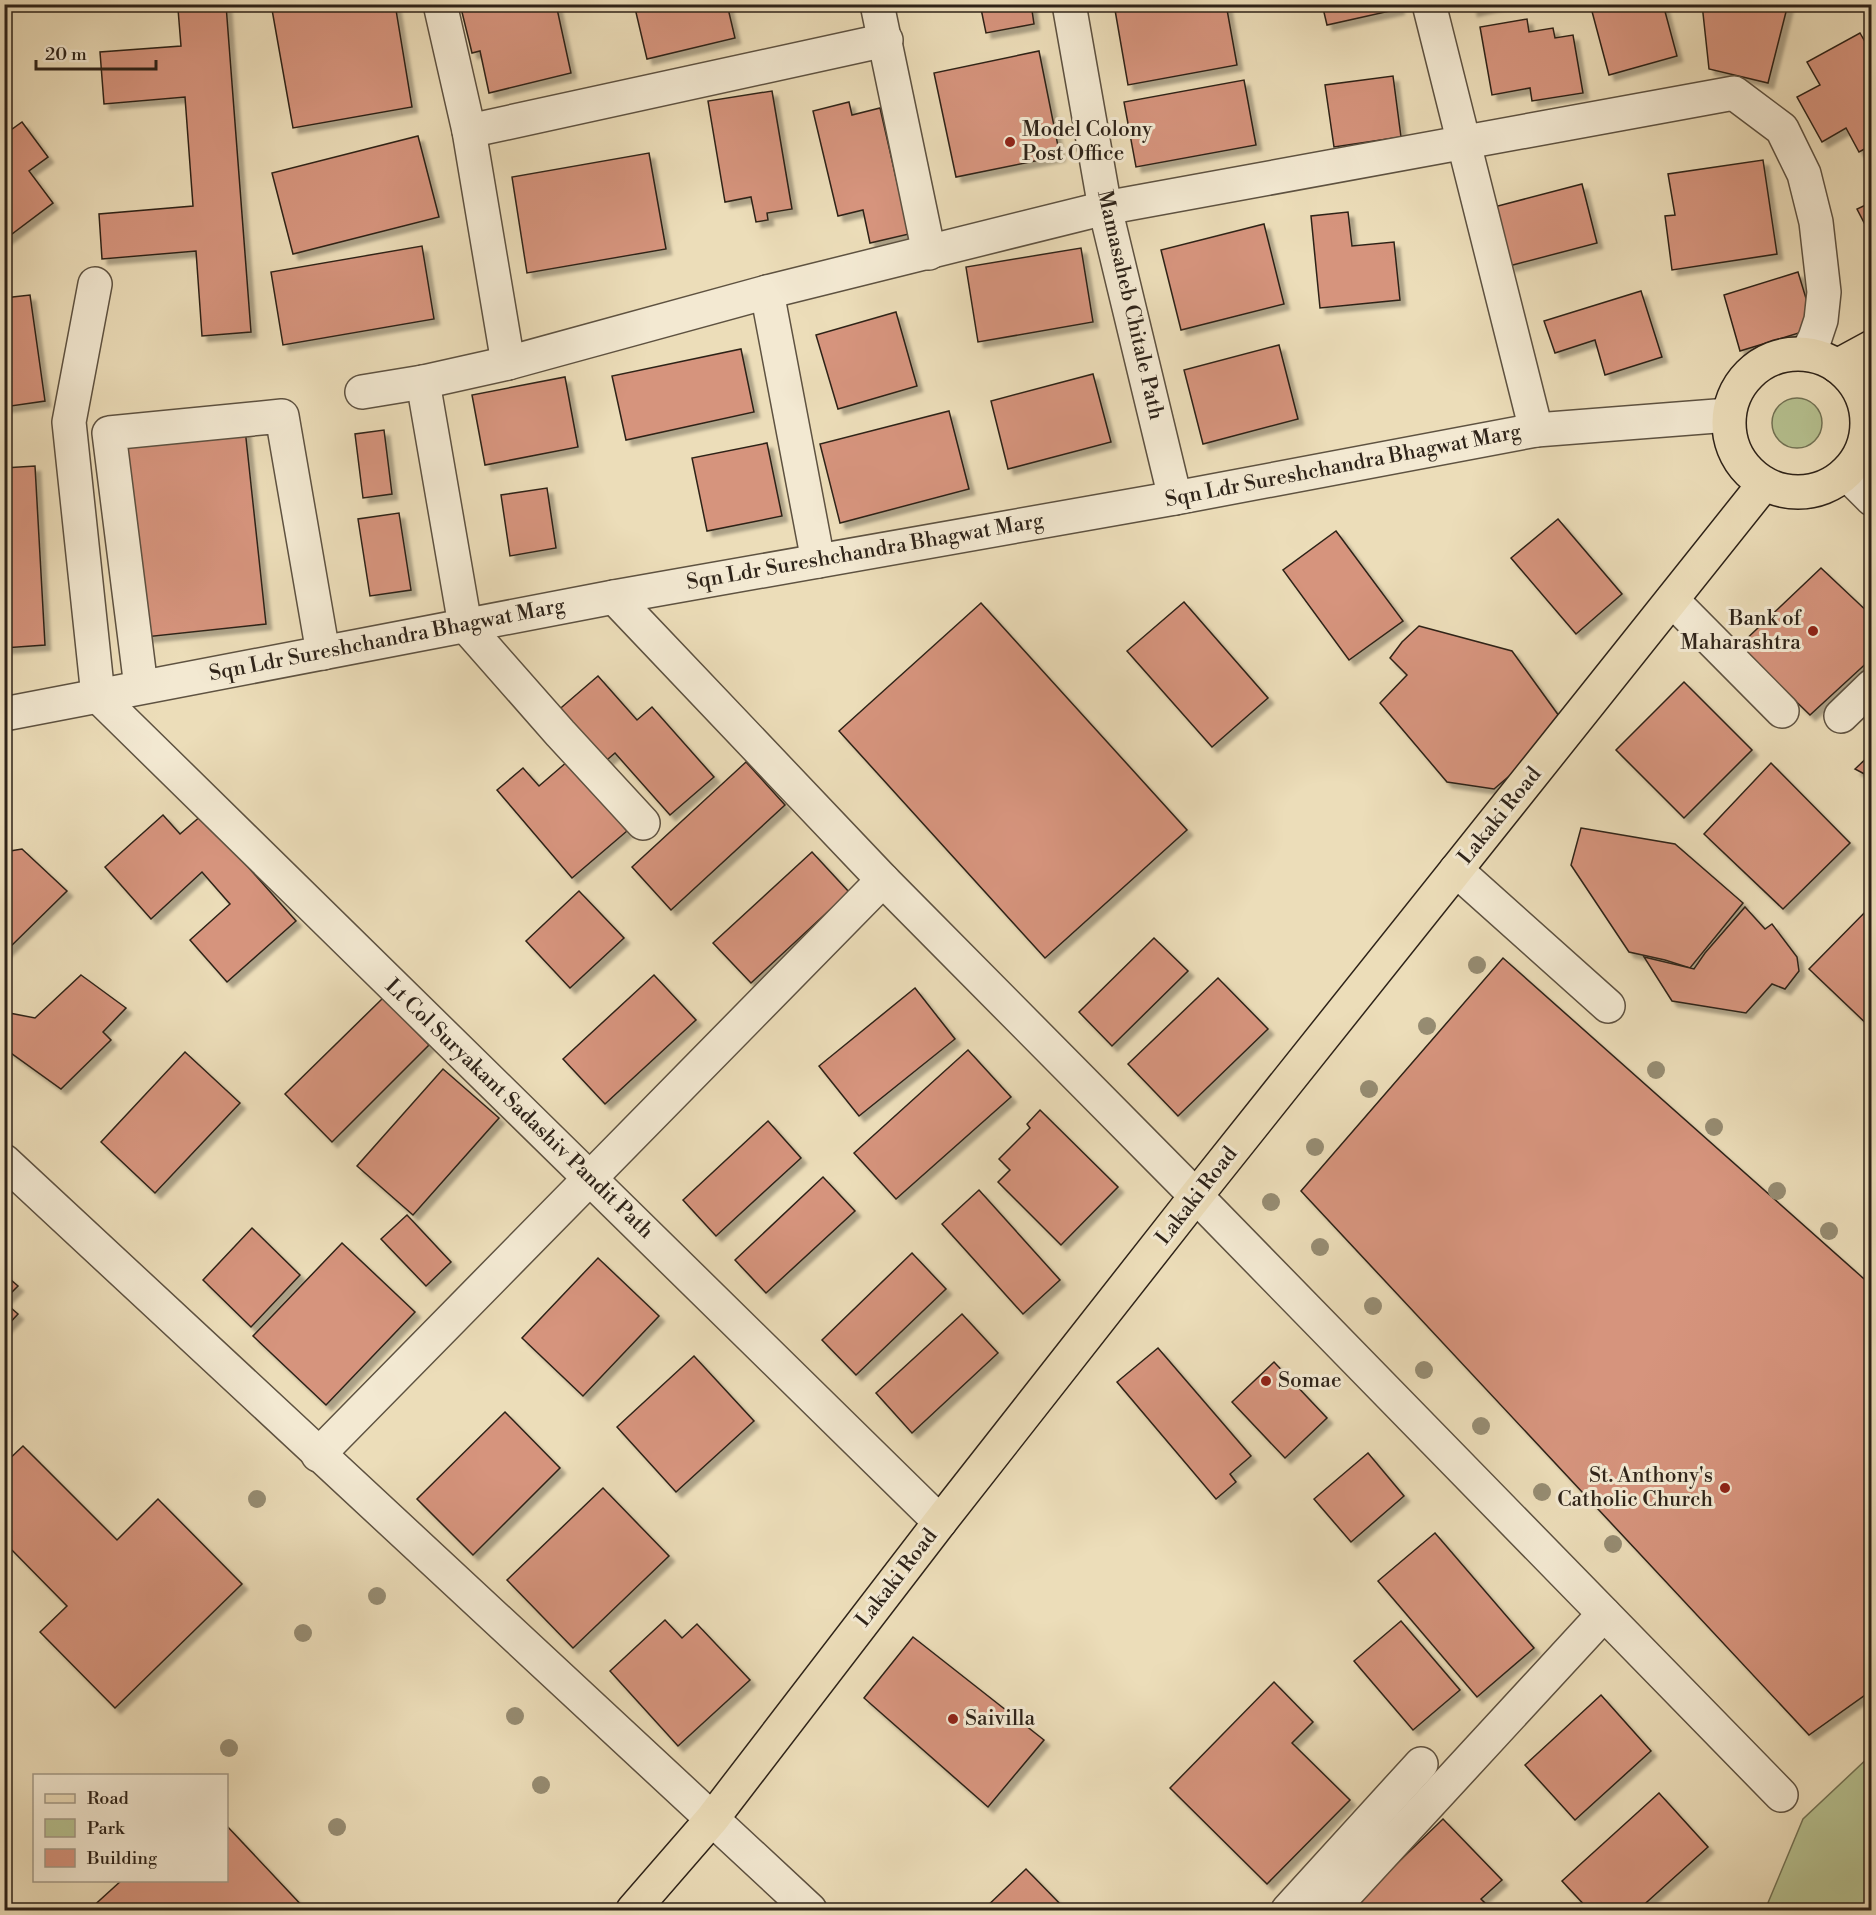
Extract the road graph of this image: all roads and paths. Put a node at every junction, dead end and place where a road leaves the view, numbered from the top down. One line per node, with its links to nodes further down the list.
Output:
1 (440, 4): 6 (street)
2 (878, 4): 5 (street)
3 (1069, 4): 8 (street, Mamasaheb Chitale Path)
4 (1429, 4): 7 (street)
5 (886, 40): 6 (street); 9 (street)
6 (469, 131): 14 (street)
7 (1464, 142): 8 (street); 13 (street); 20 (street)
8 (1106, 208): 9 (street); 23 (street, Mamasaheb Chitale Path)
9 (929, 253): 11 (street)
10 (95, 284): 32 (street)
11 (767, 292): 14 (street); 25 (street)
12 (1872, 347): 15 (main road)
13 (1807, 354): 15 (main road); 19 (main road)
14 (508, 363): 16 (street)
15 (1837, 366): 18 (main road)
16 (423, 382): 17 (street); 28 (street)
17 (362, 392)
18 (1869, 408): 21 (main road)
19 (1729, 415): 20 (street, Sqn Ldr Sureshchandra Bhagwat Marg); 22 (main road)
20 (1536, 430): 23 (street, Sqn Ldr Sureshchandra Bhagwat Marg)
21 (1846, 473): 22 (main road); 24 (street)
22 (1764, 484): 27 (main road, Lakaki Road)
23 (1175, 498): 25 (street, Sqn Ldr Sureshchandra Bhagwat Marg)
24 (1872, 499)
25 (818, 561): 26 (street, Sqn Ldr Sureshchandra Bhagwat Marg)
26 (614, 597): 28 (street, Sqn Ldr Sureshchandra Bhagwat Marg); 38 (street)
27 (1672, 600): 33 (street); 37 (main road, Lakaki Road)
28 (465, 626): 29 (street, Sqn Ldr Sureshchandra Bhagwat Marg); 36 (street)
29 (322, 653): 31 (street, Sqn Ldr Sureshchandra Bhagwat Marg); 31 (street)
30 (1872, 686): 35 (street)
31 (141, 687): 32 (street, Sqn Ldr Sureshchandra Bhagwat Marg)
32 (98, 696): 34 (street, Sqn Ldr Sureshchandra Bhagwat Marg); 41 (street, Lt Col Suryakant Sadashiv Pandit Path)
33 (1782, 711)
34 (4, 714)
35 (1841, 716)
36 (643, 823)
37 (1456, 870): 39 (street); 42 (main road, Lakaki Road)
38 (882, 879): 41 (street); 42 (street)
39 (1608, 1006)
40 (4, 1161): 43 (street)
41 (589, 1177): 43 (street); 44 (street, Lt Col Suryakant Sadashiv Pandit Path)
42 (1196, 1196): 44 (main road, Lakaki Road); 45 (street)
43 (318, 1455): 48 (street)
44 (940, 1522): 48 (main road, Lakaki Road)
45 (1604, 1614): 47 (street); 52 (street)
46 (1421, 1764): 49 (street)
47 (1781, 1795)
48 (712, 1819): 50 (main road, Lakaki Road); 51 (street)
49 (1302, 1905)
50 (633, 1911)
51 (810, 1911)
52 (1331, 1911)

